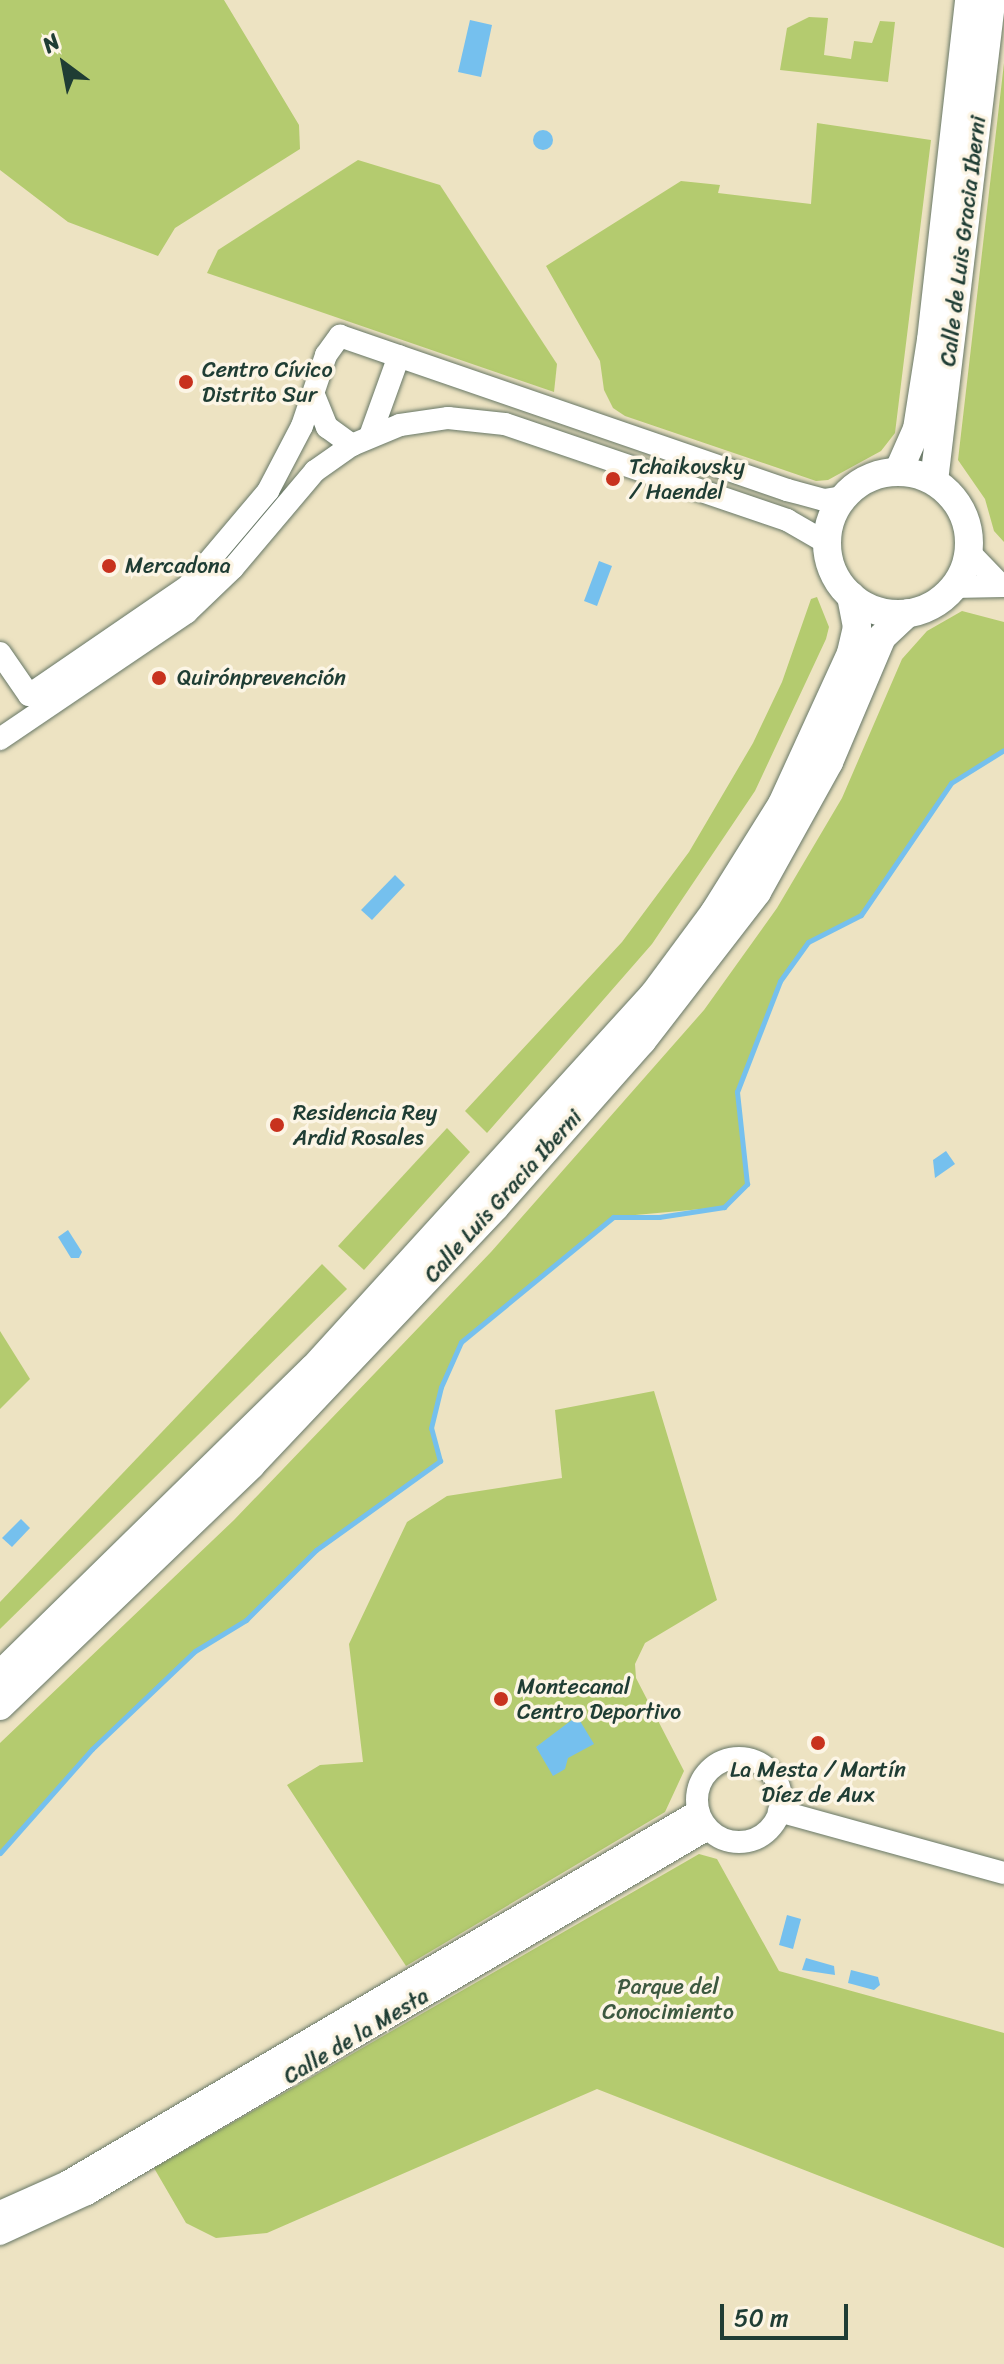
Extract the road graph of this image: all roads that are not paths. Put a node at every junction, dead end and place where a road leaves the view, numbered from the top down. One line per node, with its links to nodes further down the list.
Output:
1 (969, 0): 6 (main road, Calle de Luis Gracia Iberni)
2 (991, 0): 7 (main road, Calle de Luis Gracia Iberni)
3 (399, 356): 4 (street); 5 (street); 8 (street)
4 (314, 395): 5 (street); 15 (street)
5 (361, 441): 9 (street); 16 (street)
6 (898, 472): 7 (main road); 8 (main road)
7 (934, 481): 10 (main road)
8 (844, 497): 9 (main road)
9 (827, 543): 13 (main road)
10 (969, 552): 11 (street); 12 (main road)
11 (1003, 585): 12 (street)
12 (953, 587): 14 (main road)
13 (851, 596): 14 (main road); 17 (main road, Calle Luis Gracia Iberni)
14 (908, 613): 18 (main road, Calle Luis Gracia Iberni)
15 (0, 653)
16 (0, 739)
17 (0, 1675)
18 (0, 1706)
19 (779, 1811): 20 (street); 20 (street); 21 (street)
20 (703, 1820): 22 (street, Calle de la Mesta); 23 (street, Calle de la Mesta)
21 (1004, 1873)
22 (0, 2212)
23 (0, 2234)

